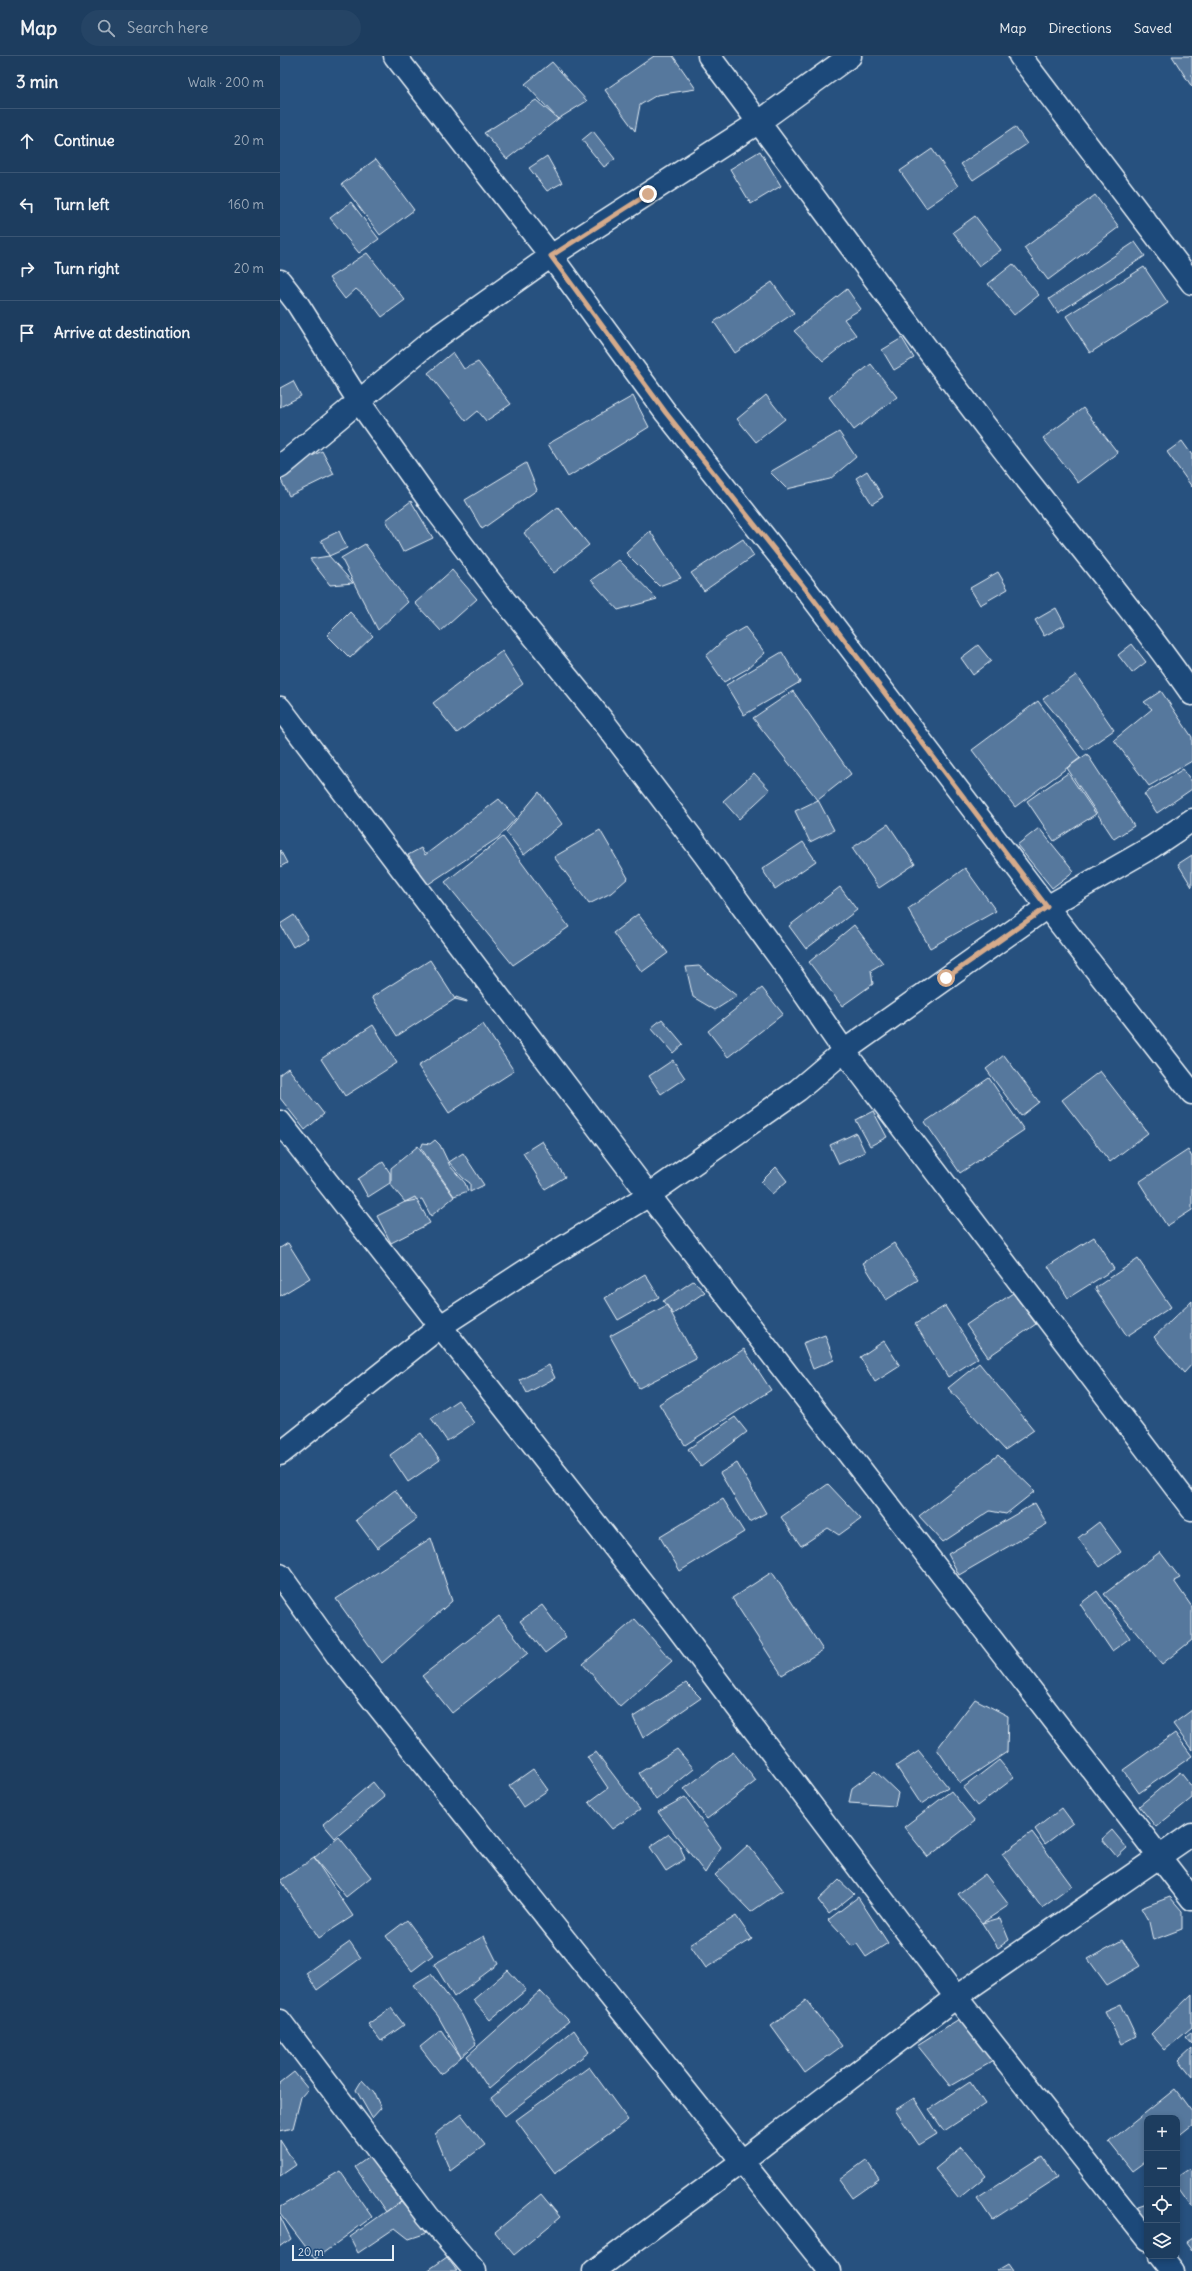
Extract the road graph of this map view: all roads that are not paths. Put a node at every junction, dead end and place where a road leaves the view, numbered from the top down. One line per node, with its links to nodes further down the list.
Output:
1 (395, 56): 6 (street)
2 (709, 56): 5 (street)
3 (850, 56): 5 (street)
4 (1020, 56): 8 (street)
5 (759, 122): 6 (street); 11 (street)
6 (551, 256): 9 (street); 14 (street)
7 (280, 281): 9 (street)
8 (1192, 284)
9 (360, 403): 10 (street); 15 (street)
10 (280, 467)
11 (1192, 694)
12 (280, 708): 18 (street)
13 (1192, 820): 14 (street)
14 (1047, 907): 15 (street); 16 (street)
15 (844, 1051): 18 (street); 21 (street)
16 (1192, 1093)
17 (280, 1122): 19 (street)
18 (649, 1195): 19 (street); 24 (street)
19 (441, 1326): 20 (street); 26 (street)
20 (280, 1454)
21 (1192, 1509)
22 (280, 1575): 28 (street)
23 (1192, 1834): 24 (street)
24 (1160, 1856): 25 (street); 26 (street)
25 (1192, 1899)
26 (956, 1997): 28 (street); 29 (street)
27 (280, 2021): 31 (street)
28 (741, 2162): 32 (street); 33 (street)
29 (1144, 2235)
30 (1163, 2259): 34 (street)
31 (475, 2271)
32 (594, 2271)
33 (830, 2271)
34 (1173, 2271)

